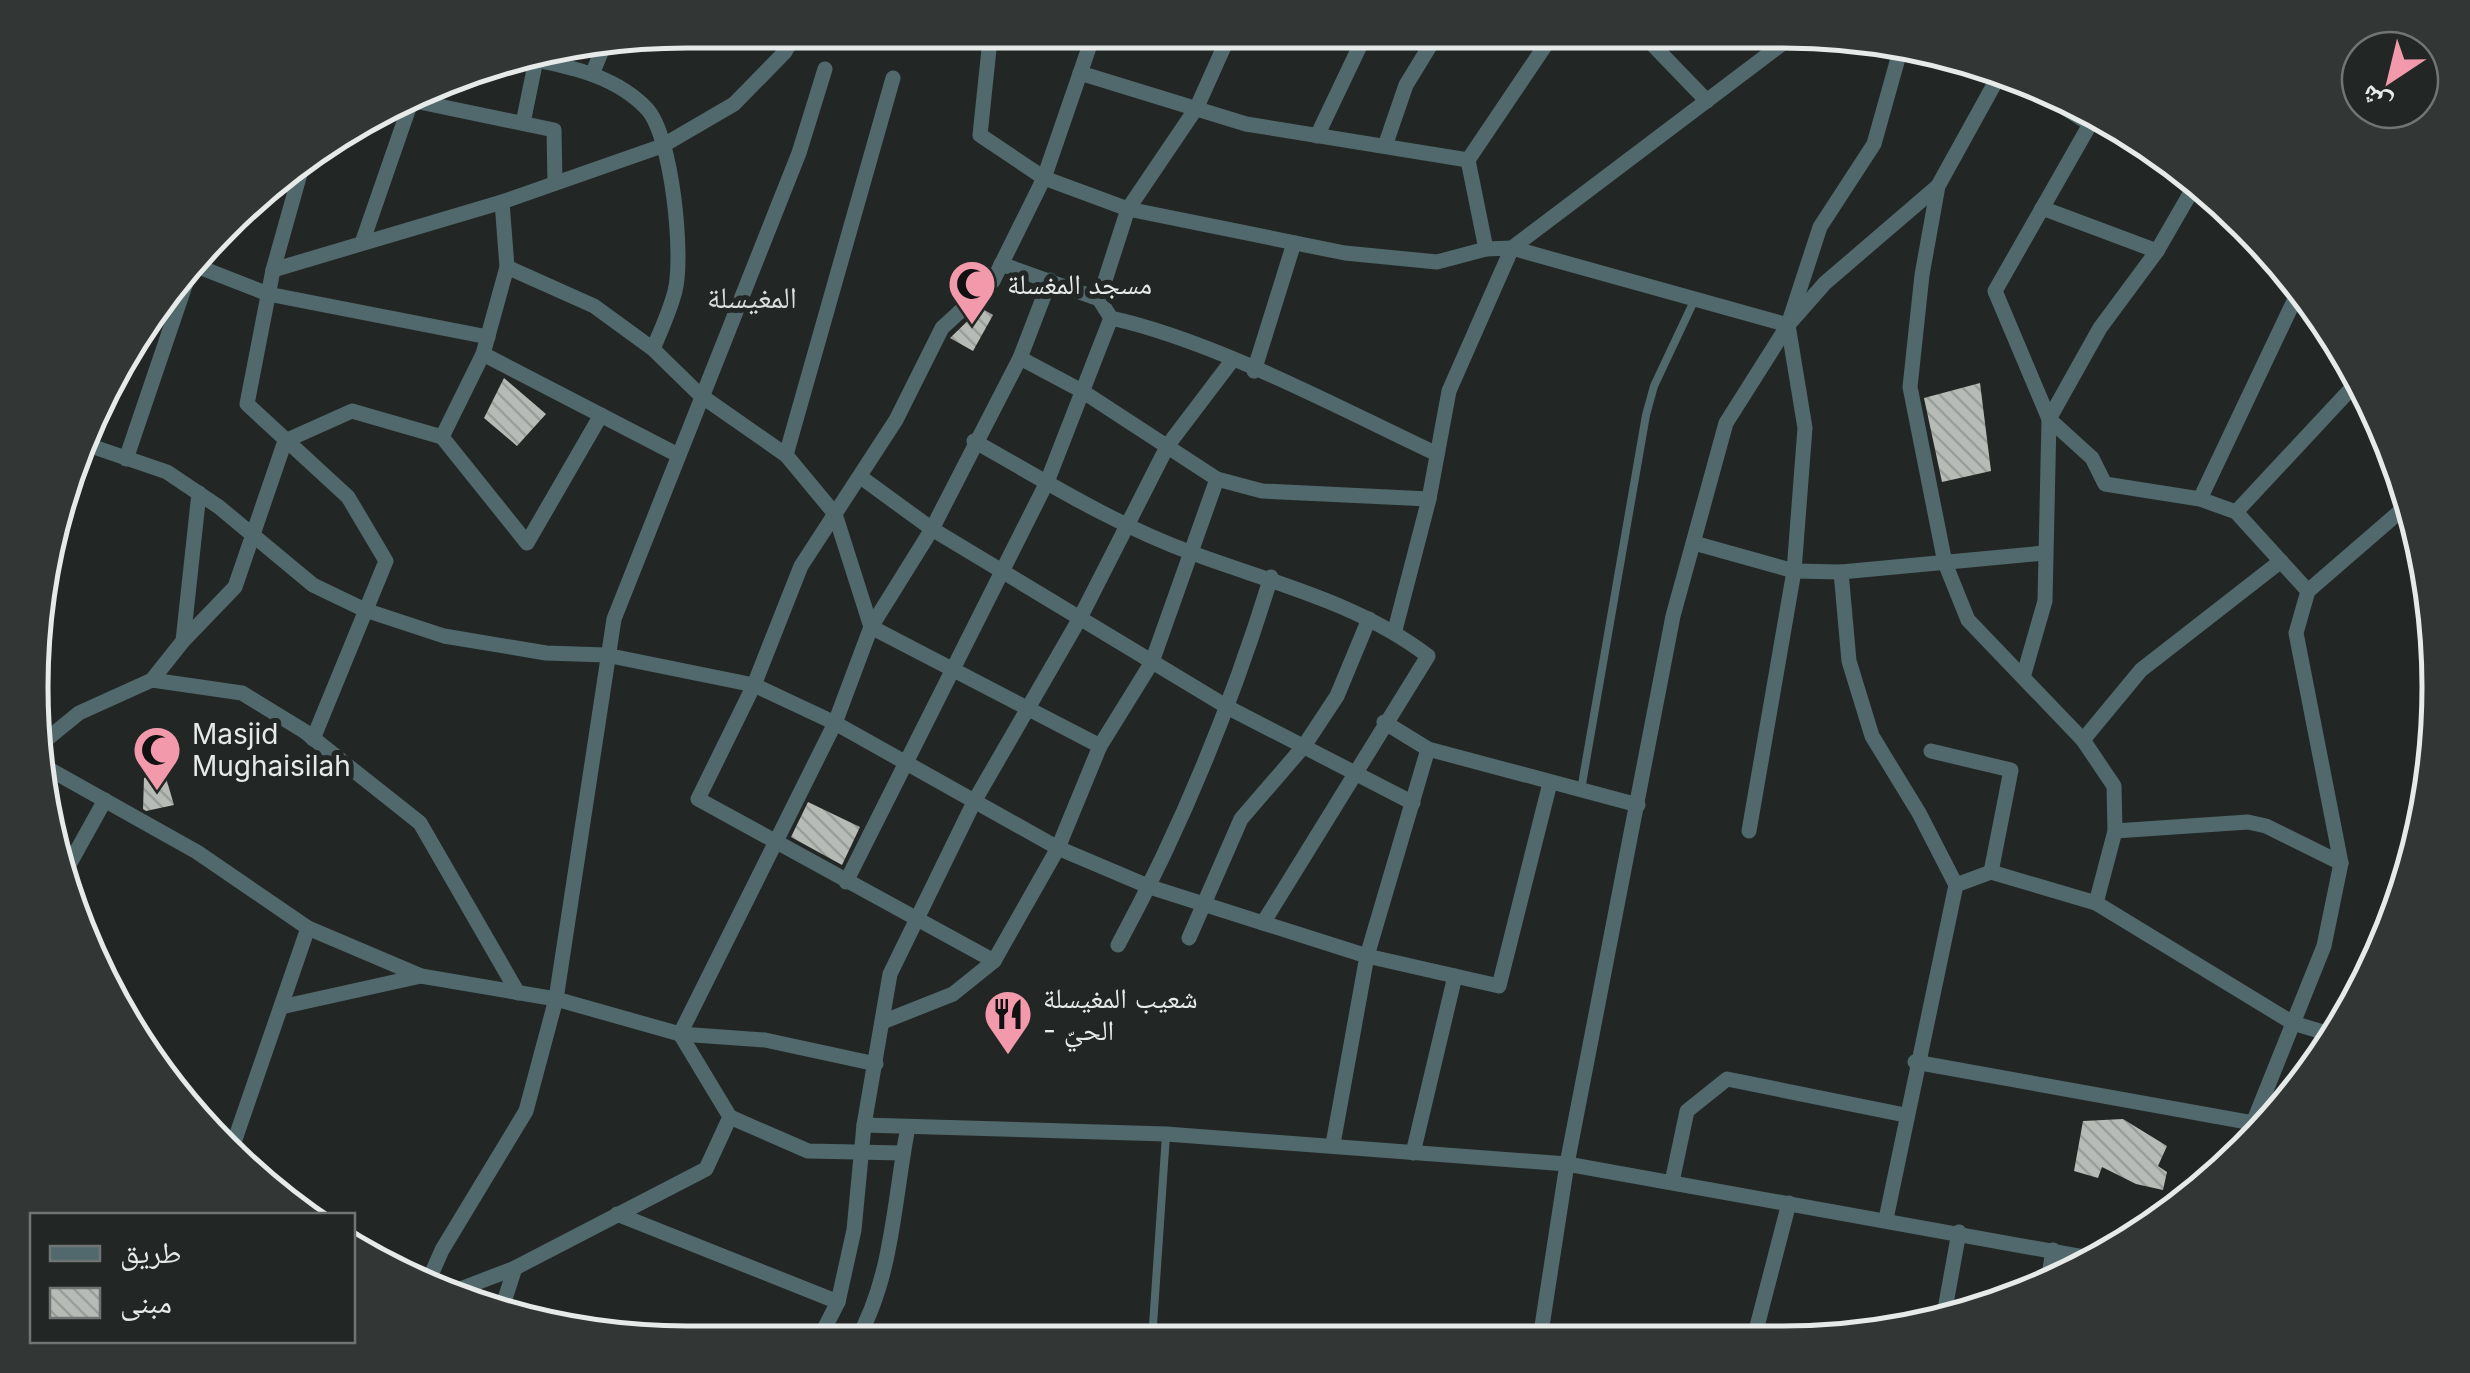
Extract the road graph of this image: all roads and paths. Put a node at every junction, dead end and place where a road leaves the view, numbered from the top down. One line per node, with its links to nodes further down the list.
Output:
1 (788, 48): 26 (street)
2 (989, 48): 29 (street)
3 (1089, 48): 16 (street)
4 (1224, 48): 21 (street)
5 (1359, 48): 25 (street)
6 (1429, 48): 27 (street)
7 (1544, 48): 28 (street)
8 (1656, 48): 19 (street)
9 (1777, 48): 19 (street)
10 (601, 53): 15 (street)
11 (1898, 58): 53 (street)
12 (554, 62): 15 (street)
13 (534, 66): 23 (street)
14 (825, 69): 61 (street)
15 (593, 72): 26 (street)
16 (1080, 73): 21 (street); 29 (street)
17 (893, 78): 71 (street)
18 (1994, 83): 32 (street)
19 (1707, 101): 39 (street)
20 (426, 103): 23 (street)
21 (1196, 107): 25 (street); 36 (street)
22 (408, 111): 38 (street)
23 (523, 123): 31 (street)
24 (2090, 126): 35 (street)
25 (1317, 136): 27 (street)
26 (662, 146): 31 (street); 55 (street)
27 (1385, 146): 28 (street)
28 (1468, 160): 40 (street)
29 (1044, 178): 36 (street); 42 (street)
30 (298, 180): 45 (street)
31 (555, 184): 34 (street)
32 (1938, 186): 53 (street); 89 (street)
33 (2190, 194): 41 (street)
34 (502, 202): 38 (street); 43 (street)
35 (2042, 208): 41 (street); 63 (street)
36 (1128, 209): 37 (street); 49 (street)
37 (1294, 243): 40 (street); 58 (street)
38 (362, 244): 45 (street)
39 (1512, 248): 40 (street); 50 (street); 70 (street)
40 (1486, 249)
41 (2157, 251): 63 (street)
42 (1001, 264): 46 (street); 73 (street)
43 (507, 267): 54 (street); 55 (street)
44 (202, 270): 47 (street)
45 (273, 270): 47 (street)
46 (1050, 280): 49 (street); 56 (street)
47 (268, 294): 54 (street); 65 (street)
48 (182, 296): 72 (street)
49 (1099, 299): 52 (street)
50 (1694, 301): 53 (street); 122 (lane)
51 (2293, 302): 78 (street)
52 (1111, 318): 57 (street); 60 (street)
53 (1788, 325): 85 (street); 90 (street)
54 (486, 345): 62 (street); 64 (street)
55 (654, 349): 61 (street)
56 (1020, 358): 60 (street); 66 (street)
57 (1231, 362): 58 (street); 67 (street)
58 (1254, 371): 70 (street)
59 (2350, 390): 79 (street)
60 (1082, 392): 67 (street); 75 (street)
61 (700, 395): 69 (street); 71 (street)
62 (601, 415): 64 (street); 69 (street)
63 (2049, 419): 78 (street); 87 (street)
64 (442, 437): 65 (street)
65 (285, 441): 84 (street); 95 (street)
66 (974, 441): 75 (street); 83 (street)
67 (1168, 445): 74 (street); 82 (street)
68 (94, 447): 72 (street)
69 (676, 454): 101 (street)
70 (1437, 454): 77 (street)
71 (786, 455): 81 (street)
72 (126, 459): 76 (street)
73 (862, 478): 81 (street); 83 (street)
74 (1217, 479): 77 (street); 86 (street)
75 (1047, 482): 82 (street); 91 (street)
76 (198, 493): 84 (street); 100 (street)
77 (1428, 499): 99 (street)
78 (2200, 499): 79 (street)
79 (2236, 512): 88 (street)
80 (2399, 513): 94 (street)
81 (834, 514): 98 (street); 106 (street)
82 (1124, 524): 86 (street); 96 (street)
83 (932, 529): 91 (street); 98 (street)
84 (250, 533): 95 (street); 100 (street)
85 (1694, 543): 90 (street); 126 (street)
86 (1192, 553): 93 (street); 102 (street)
87 (2044, 553): 89 (street); 104 (street)
88 (2281, 562): 94 (street); 113 (street)
89 (1945, 564): 92 (street); 104 (street)
90 (1794, 571): 92 (street); 127 (street)
91 (1004, 572): 96 (street); 103 (street)
92 (1841, 572): 135 (street)
93 (1271, 577): 97 (street); 107 (street)
94 (2308, 591): 132 (street)
95 (365, 610): 101 (street); 112 (street)
96 (1080, 618): 102 (street); 108 (street)
97 (1369, 619): 99 (street); 115 (street)
98 (871, 627): 103 (street); 109 (street)
99 (1395, 630): 110 (street)
100 (183, 641): 105 (street)
101 (606, 655): 106 (street); 149 (street)
102 (1152, 662): 107 (street); 114 (street)
103 (951, 668): 108 (street); 118 (street)
104 (2024, 674): 113 (street)
105 (152, 680): 111 (street); 112 (street)
106 (754, 685): 109 (street); 129 (street)
107 (1229, 708): 115 (street); 136 (street)
108 (1028, 709): 114 (street); 124 (street)
109 (835, 722): 118 (street); 129 (street)
110 (1384, 722): 116 (street); 120 (street)
111 (50, 737)
112 (314, 739): 148 (street)
113 (2083, 740): 128 (street)
114 (1100, 746): 130 (street)
115 (1304, 746): 120 (street); 138 (street)
116 (1428, 749): 121 (street); 125 (street)
117 (1931, 751): 133 (street)
118 (905, 761): 124 (street); 134 (street)
119 (53, 771): 123 (street)
120 (1352, 773): 125 (street); 140 (street)
121 (1550, 783): 122 (street); 147 (street)
122 (1581, 790): 126 (street)
123 (105, 800): 131 (street); 141 (street)
124 (975, 800): 130 (street); 139 (street)
125 (1412, 803): 144 (street)
126 (1638, 804): 169 (street)
127 (1749, 831)
128 (2116, 831): 132 (street); 137 (street)
129 (776, 842): 134 (street); 154 (street)
130 (1058, 848): 136 (street); 145 (street)
131 (71, 859)
132 (2341, 863): 152 (street)
133 (1991, 872): 135 (street); 137 (street)
134 (846, 882): 139 (street)
135 (1956, 885): 155 (street)
136 (1150, 887): 138 (street); 143 (street)
137 (2096, 903): 152 (street)
138 (1207, 905): 140 (street); 142 (street)
139 (915, 920): 145 (street); 151 (street)
140 (1263, 923): 144 (street)
141 (308, 928): 146 (street); 150 (street)
142 (1189, 938)
143 (1118, 945)
144 (1367, 956): 147 (street); 165 (street)
145 (994, 960): 151 (street)
146 (421, 976): 148 (street); 150 (street)
147 (1455, 976): 167 (street)
148 (518, 993): 149 (street)
149 (556, 999): 154 (street); 179 (street)
150 (281, 1007): 164 (street)
151 (884, 1020): 156 (street)
152 (2293, 1023): 153 (street); 157 (street)
153 (2321, 1032)
154 (680, 1034): 156 (street); 159 (street)
155 (1916, 1062): 158 (street); 160 (street)
156 (876, 1064): 161 (street)
157 (2265, 1107)
158 (1905, 1115): 170 (street); 173 (street)
159 (730, 1117): 168 (street); 172 (street)
160 (2255, 1117)
161 (864, 1126): 162 (street); 168 (street)
162 (908, 1127): 163 (street); 166 (street)
163 (1166, 1134): 165 (street); 186 (lane)
164 (235, 1138)
165 (1333, 1144): 167 (street)
166 (903, 1153): 168 (street); 185 (street)
167 (1414, 1153): 169 (street)
168 (861, 1154): 182 (street)
169 (1567, 1164): 170 (street); 187 (street)
170 (1672, 1182): 171 (street)
171 (1789, 1203): 173 (street); 188 (street)
172 (617, 1214): 178 (street); 182 (street)
173 (1886, 1220): 174 (street)
174 (1960, 1232): 175 (street); 183 (street)
175 (2053, 1250): 176 (street); 177 (street)
176 (2076, 1254)
177 (2050, 1267)
178 (516, 1268): 180 (street); 181 (street)
179 (432, 1273)
180 (467, 1287)
181 (505, 1299)
182 (838, 1302): 184 (street)
183 (1946, 1305)
184 (826, 1326)
185 (865, 1326)
186 (1153, 1326)
187 (1542, 1326)
188 (1757, 1326)

